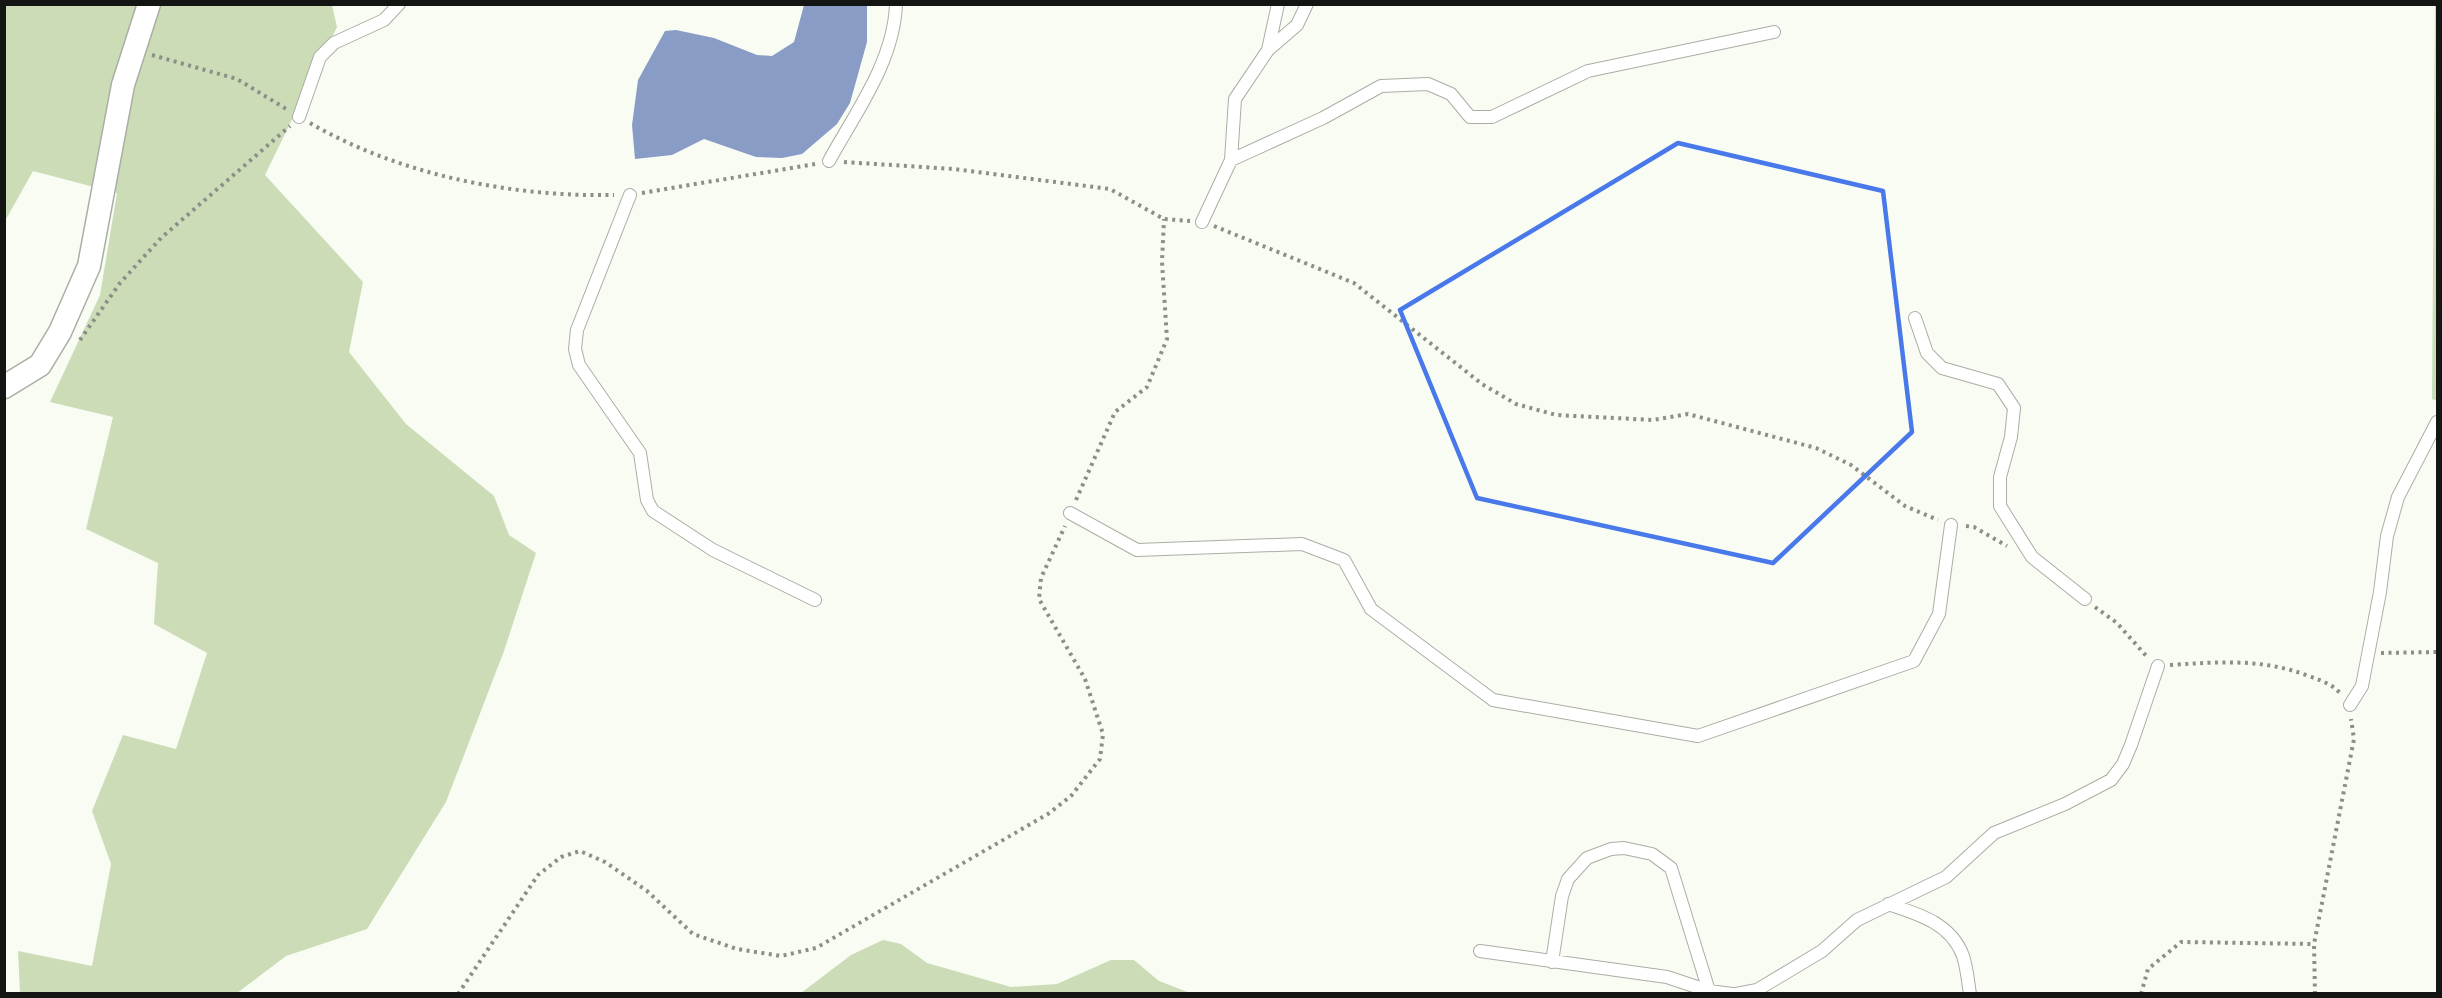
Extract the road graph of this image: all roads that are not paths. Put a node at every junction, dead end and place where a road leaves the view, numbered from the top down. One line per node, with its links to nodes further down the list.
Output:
1 (149, 4): 14 (street)
2 (399, 4): 8 (lane)
3 (896, 4): 10 (lane)
4 (1278, 4): 7 (lane)
5 (1307, 4): 7 (lane)
6 (1774, 32): 9 (lane)
7 (1268, 51): 9 (lane)
8 (299, 117)
9 (1231, 160): 12 (lane)
10 (829, 161)
11 (630, 195): 19 (lane)
12 (1202, 222)
13 (1915, 318): 18 (lane)
14 (4, 387)
15 (2437, 422): 21 (lane)
16 (1070, 513): 17 (lane)
17 (1951, 525)
18 (2085, 599)
19 (815, 600)
20 (2158, 666): 22 (lane)
21 (2350, 705)
22 (1888, 904): 26 (lane); 27 (lane)
23 (1480, 951): 24 (lane)
24 (1552, 962): 25 (lane); 25 (lane)
25 (1709, 991): 26 (lane)
26 (1734, 993)
27 (1970, 993)

